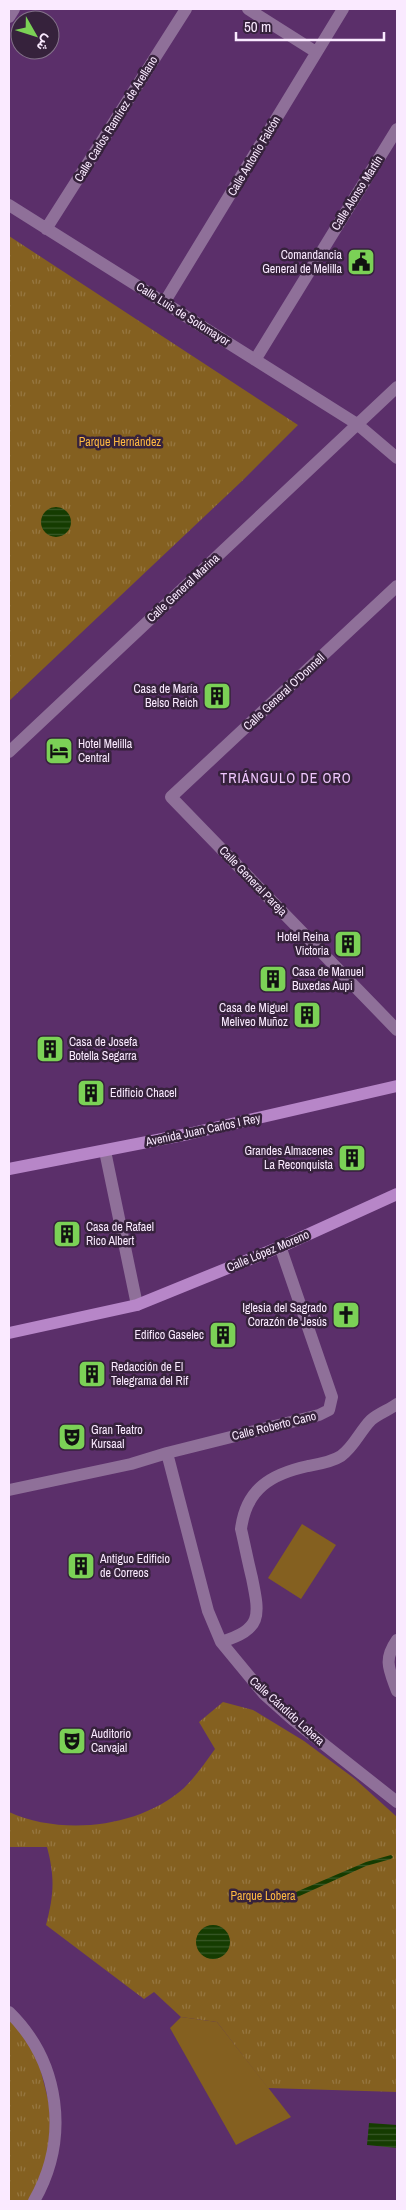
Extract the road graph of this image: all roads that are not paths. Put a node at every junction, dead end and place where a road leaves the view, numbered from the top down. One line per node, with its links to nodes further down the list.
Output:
1 (14, 9): 5 (street)
2 (186, 9): 9 (street, Calle Carlos Ramírez de Arellano)
3 (248, 9): 6 (street)
4 (344, 9): 6 (street, Calle Antonio Falcón)
5 (9, 17)
6 (316, 52): 10 (street, Calle Antonio Falcón)
7 (397, 129): 11 (street, Calle Alonso Martín)
8 (9, 205): 9 (street, Calle Luis de Sotomayor)
9 (46, 229): 10 (street, Calle Luis de Sotomayor)
10 (164, 303): 11 (street, Calle Luis de Sotomayor)
11 (255, 360): 13 (street, Calle Luis de Sotomayor)
12 (397, 387): 13 (street, Calle General Marina)
13 (357, 424): 14 (street, Calle Luis de Sotomayor); 16 (street, Calle General Marina)
14 (397, 458)
15 (397, 586): 17 (street, Calle General O'Donnell)
16 (9, 752)
17 (171, 797): 18 (street, Calle General Pareja)
18 (397, 1030)
19 (397, 1086): 20 (main road, Avenida Juan Carlos I Rey)
20 (105, 1151): 21 (main road, Avenida Juan Carlos I Rey); 24 (street)
21 (9, 1170)
22 (397, 1194): 23 (main road, Calle López Moreno)
23 (280, 1246): 24 (main road, Calle López Moreno); 27 (street, Calle Roberto Cano)
24 (137, 1304): 25 (main road, Calle López Moreno)
25 (9, 1332)
26 (397, 1404): 29 (street)
27 (167, 1453): 28 (street); 29 (street, Calle Cándido Lobera)
28 (9, 1490)
29 (220, 1642): 32 (street, Calle Cándido Lobera)
30 (394, 1644): 31 (street)
31 (397, 1691)
32 (397, 1802)
33 (9, 2012): 34 (street)
34 (34, 2201)

